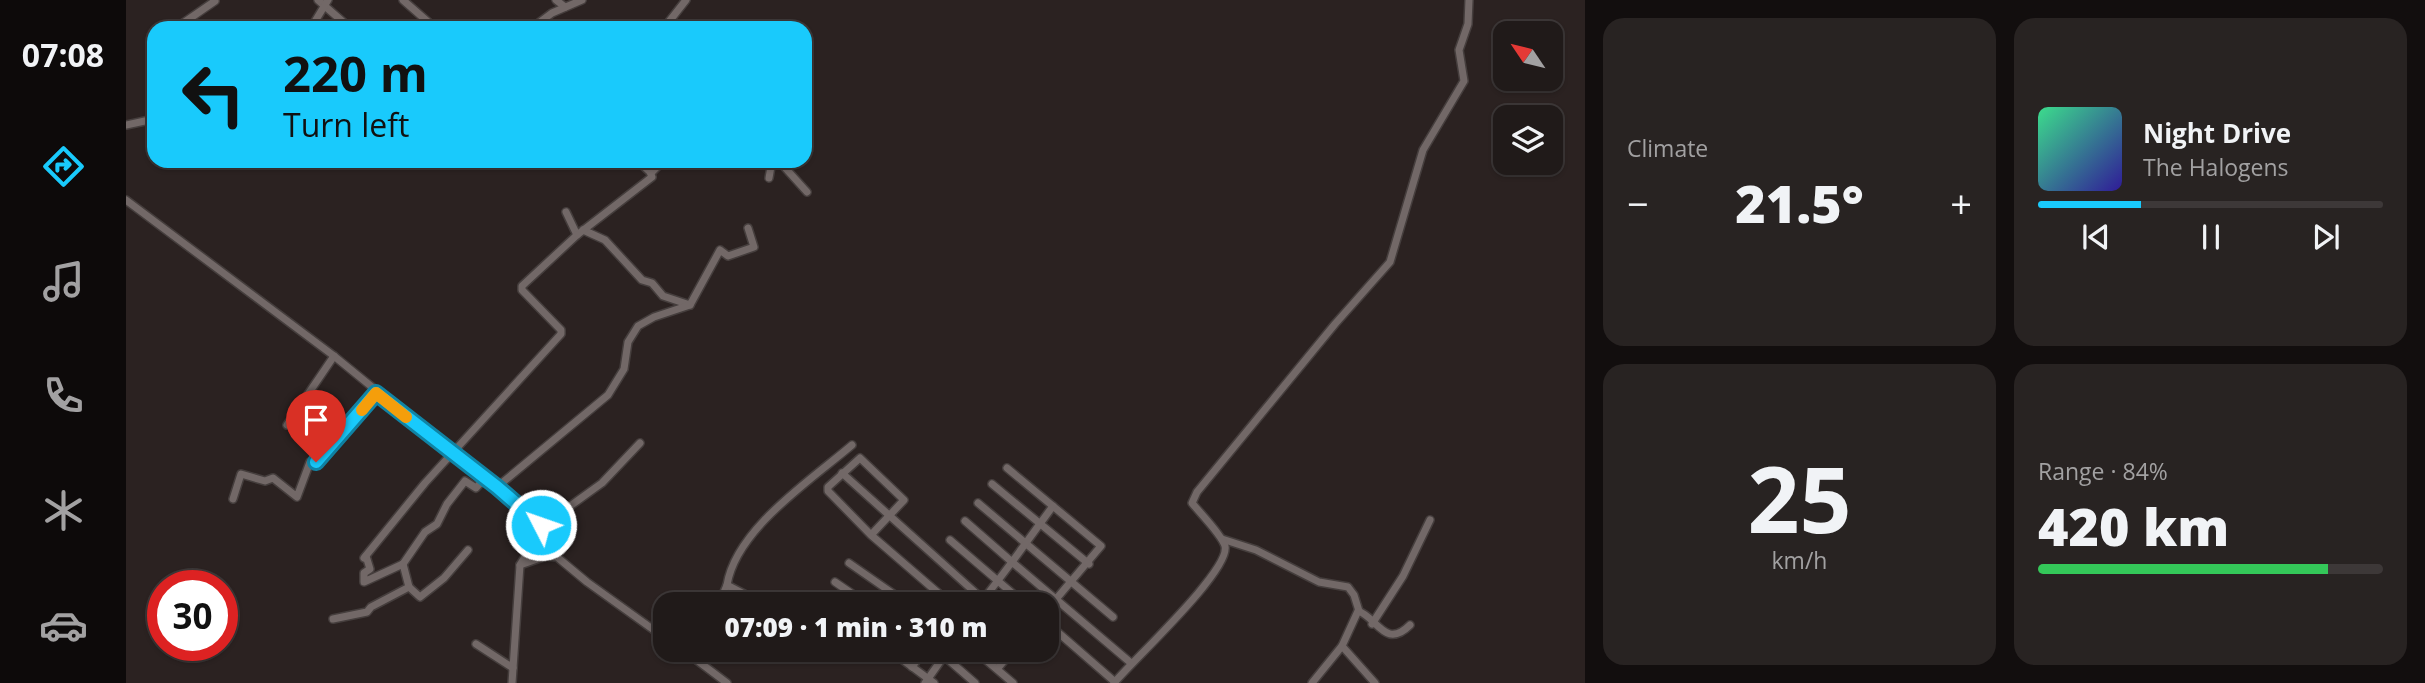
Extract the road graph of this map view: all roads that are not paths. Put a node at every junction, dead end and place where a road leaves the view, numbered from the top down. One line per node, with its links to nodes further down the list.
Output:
1 (403, 0): 12 (street)
2 (556, 0): 8 (street)
3 (582, 0): 8 (street)
4 (686, 0): 14 (street)
5 (1469, 0): 49 (street)
6 (215, 1): 9 (street)
7 (323, 2): 10 (street); 11 (street)
8 (565, 7): 13 (street)
9 (186, 21)
10 (315, 21)
11 (343, 21)
12 (427, 21)
13 (543, 21)
14 (670, 21)
15 (147, 120): 16 (street)
16 (126, 125)
17 (646, 168): 21 (street)
18 (656, 168): 21 (street)
19 (771, 168): 22 (street)
20 (785, 168): 23 (street)
21 (651, 173): 27 (street)
22 (769, 178)
23 (807, 192)
24 (126, 200): 29 (street)
25 (566, 212): 27 (street)
26 (748, 228): 28 (street)
27 (580, 232): 28 (street); 34 (street)
28 (690, 305): 39 (street)
29 (334, 356): 30 (street); 31 (street)
30 (376, 393): 34 (street); 40 (street)
31 (287, 425)
32 (640, 443): 47 (street)
33 (852, 445): 61 (street)
34 (453, 452): 37 (street); 55 (street)
35 (1007, 468): 42 (street)
36 (842, 474): 43 (street); 43 (street); 48 (street)
37 (485, 478): 39 (street); 55 (street)
38 (992, 484): 46 (street)
39 (497, 487): 47 (street)
40 (233, 499)
41 (978, 503): 51 (street)
42 (1053, 506): 46 (street); 56 (street)
43 (888, 517): 48 (street); 68 (street)
44 (1430, 520): 77 (street)
45 (965, 521): 53 (street)
46 (1040, 523): 51 (street); 56 (street)
47 (541, 527): 57 (street)
48 (872, 535): 67 (street)
49 (1221, 539): 74 (street); 90 (street)
50 (950, 540): 58 (street)
51 (1025, 542): 53 (street); 59 (street)
52 (468, 550): 62 (street)
53 (1012, 562): 58 (street); 71 (street)
54 (849, 563): 66 (street)
55 (402, 564): 62 (street)
56 (1089, 564): 59 (street)
57 (520, 565): 79 (street); 91 (street)
58 (998, 581): 69 (street); 70 (street)
59 (1074, 581): 72 (street); 75 (street)
60 (835, 582): 65 (street)
61 (727, 586): 63 (street); 64 (street)
62 (409, 587): 76 (street)
63 (724, 592)
64 (739, 592)
65 (850, 592)
66 (890, 592)
67 (937, 592)
68 (973, 592)
69 (991, 592)
70 (1011, 592)
71 (1046, 592)
72 (1059, 598)
73 (1059, 603): 90 (street)
74 (1359, 611): 77 (street); 82 (street)
75 (1113, 617)
76 (333, 619)
77 (1372, 624): 78 (street)
78 (1410, 625)
79 (653, 629)
80 (1059, 633): 95 (street)
81 (476, 644): 91 (street)
82 (1342, 646): 100 (street); 101 (street)
83 (700, 662): 97 (street)
84 (905, 662): 92 (street)
85 (916, 662): 92 (street)
86 (941, 662): 94 (street)
87 (955, 662): 98 (street)
88 (990, 662): 93 (street)
89 (1002, 662): 93 (street)
90 (1131, 663): 95 (street)
91 (513, 667): 96 (street)
92 (912, 667): 94 (street)
93 (998, 668): 99 (street)
94 (929, 682)
95 (1114, 682)
96 (512, 683)
97 (727, 683)
98 (975, 683)
99 (1013, 683)
100 (1312, 683)
101 (1375, 683)

